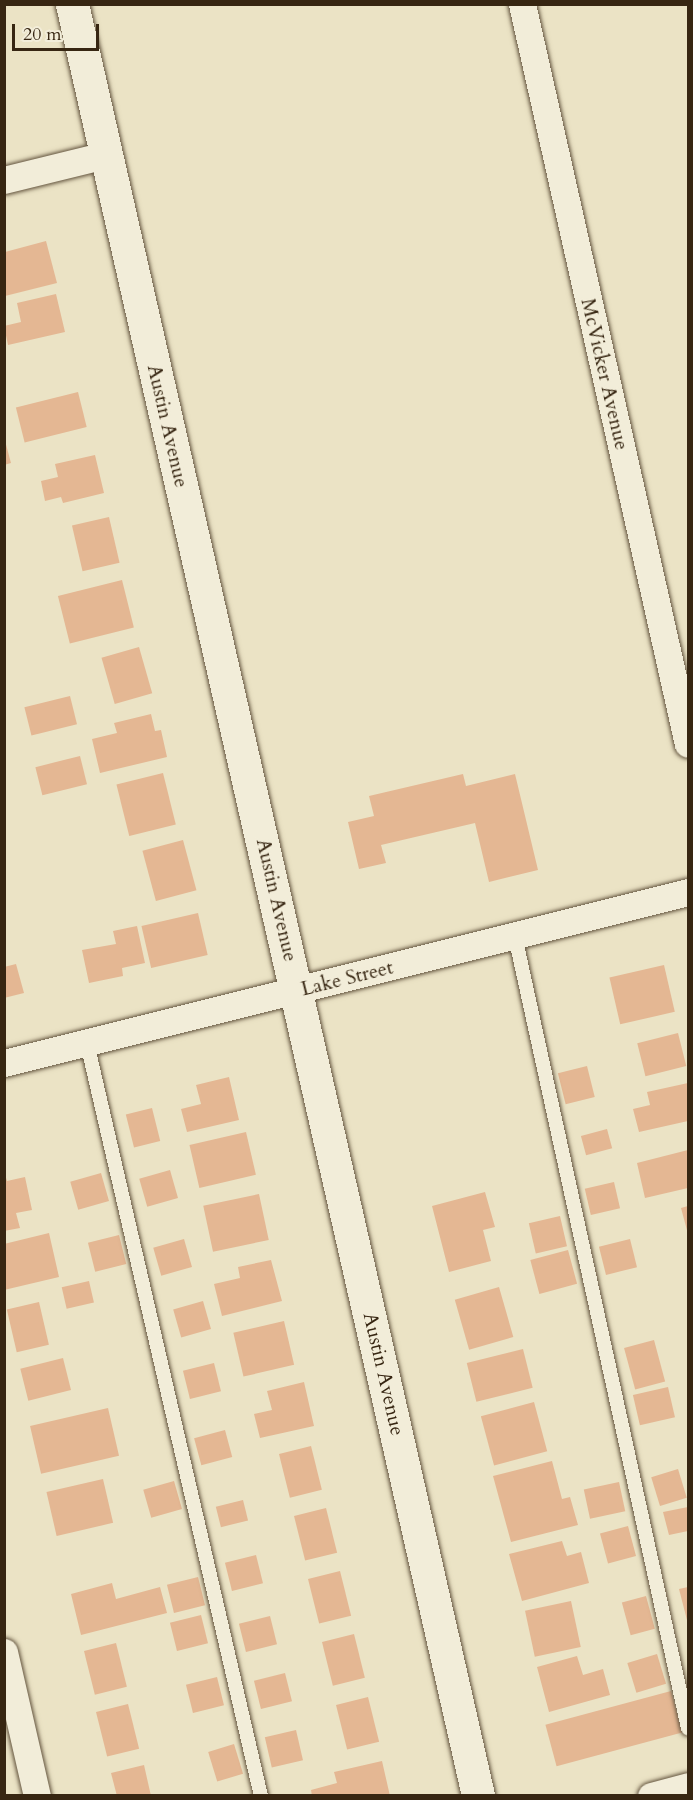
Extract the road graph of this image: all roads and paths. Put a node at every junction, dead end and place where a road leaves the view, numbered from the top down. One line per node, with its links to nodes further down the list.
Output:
1 (72, 4): 3 (street, Austin Avenue)
2 (522, 4): 5 (street, McVicker Avenue)
3 (106, 155): 4 (street); 8 (street, Austin Avenue)
4 (4, 180)
5 (688, 744)
6 (688, 892): 7 (street, Lake Street)
7 (515, 936): 8 (street, Lake Street); 12 (lane)
8 (297, 990): 9 (street, Lake Street); 16 (street, Austin Avenue)
9 (87, 1042): 10 (street, Lake Street); 15 (lane)
10 (4, 1063)
11 (4, 1652): 14 (street)
12 (688, 1728)
13 (688, 1786): 17 (street)
14 (37, 1796)
15 (261, 1796)
16 (478, 1796)
17 (651, 1796)

